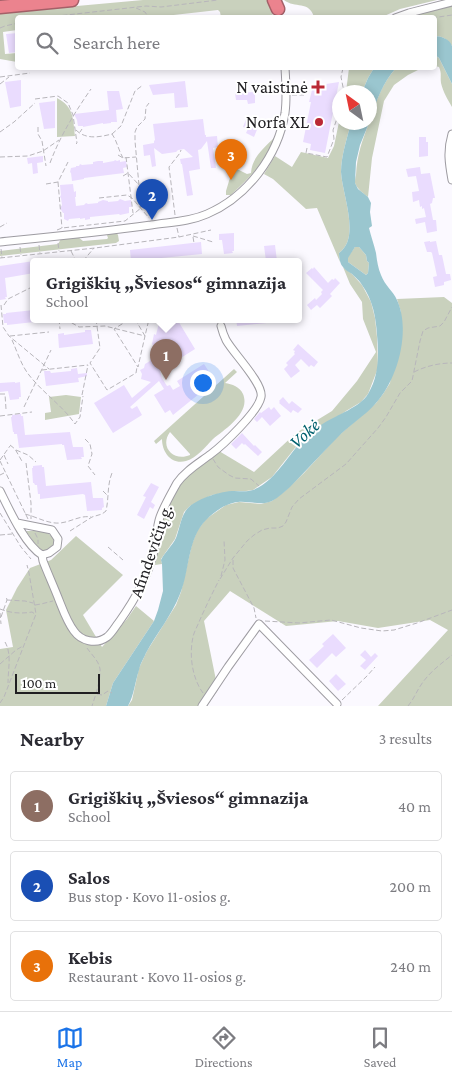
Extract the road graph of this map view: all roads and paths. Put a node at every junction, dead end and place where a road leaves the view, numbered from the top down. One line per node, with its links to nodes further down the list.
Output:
1 (72, 0): 4 (highway)
2 (218, 0): 5 (path)
3 (452, 2): 8 (street)
4 (0, 7)
5 (135, 8): 6 (path); 7 (path)
6 (61, 15)
7 (147, 15)
8 (403, 15)
9 (452, 15): 10 (path)
10 (437, 17)
11 (15, 24): 12 (path)
12 (0, 28)
13 (284, 70): 23 (street)
14 (342, 70): 20 (path)
15 (30, 73): 16 (path)
16 (10, 75): 17 (path); 18 (path)
17 (0, 77)
18 (0, 84)
19 (144, 85): 34 (path)
20 (343, 85)
21 (91, 89): 27 (path)
22 (304, 94): 23 (path)
23 (286, 96): 60 (street)
24 (35, 99): 27 (path)
25 (35, 103): 32 (path)
26 (149, 103): 43 (path)
27 (73, 115): 30 (path); 36 (path)
28 (38, 127): 40 (path)
29 (82, 129): 33 (path)
30 (76, 130): 33 (path); 37 (path)
31 (333, 130): 38 (path)
32 (0, 132)
33 (79, 133): 34 (path)
34 (112, 134): 42 (path)
35 (452, 134): 50 (street)
36 (59, 139): 40 (path); 46 (path)
37 (76, 144)
38 (307, 148)
39 (181, 150): 58 (path)
40 (43, 151): 44 (path); 47 (path)
41 (118, 156): 42 (path)
42 (125, 157): 43 (path); 48 (path)
43 (137, 157): 53 (path)
44 (0, 158)
45 (68, 162): 51 (path)
46 (50, 163)
47 (46, 166)
48 (128, 173): 49 (path); 53 (path); 55 (path)
49 (123, 176)
50 (452, 180)
51 (58, 182): 52 (path); 62 (path)
52 (46, 184)
53 (140, 186): 56 (path)
54 (98, 198): 55 (path)
55 (132, 198): 56 (path); 57 (path)
56 (141, 208): 57 (path); 60 (path)
57 (133, 214): 62 (path)
58 (176, 217)
59 (7, 223): 61 (path)
60 (154, 224): 65 (street)
61 (0, 227)
62 (62, 228): 65 (path)
63 (178, 229): 67 (path)
64 (211, 230): 66 (path)
65 (54, 234): 68 (street); 75 (path)
66 (193, 235): 67 (path); 71 (path); 72 (path)
67 (179, 237): 73 (path)
68 (39, 238): 69 (street); 76 (path)
69 (20, 240): 70 (street); 77 (path)
70 (0, 242)
71 (194, 242)
72 (213, 242)
73 (95, 248): 74 (path); 80 (path)
74 (71, 250): 75 (path); 79 (path)
75 (59, 252): 76 (path)
76 (40, 254): 77 (path)
77 (21, 256): 78 (path)
78 (0, 258)
79 (75, 258)
80 (86, 258)
81 (30, 288): 83 (path)
82 (1, 305): 96 (path)
83 (4, 305)
84 (452, 307): 106 (path)
85 (59, 323): 93 (path)
86 (72, 323): 91 (path)
87 (97, 323): 91 (path)
88 (124, 323): 94 (path)
89 (137, 323): 97 (path)
90 (148, 323): 97 (path)
91 (97, 326): 94 (path); 101 (path)
92 (221, 326): 115 (street, Afindevičių g.)
93 (60, 329)
94 (114, 329): 97 (path); 103 (path)
95 (49, 332): 96 (path)
96 (9, 336): 98 (path)
97 (145, 336): 103 (path)
98 (12, 340): 102 (path); 107 (path)
99 (51, 350): 102 (path)
100 (452, 363): 106 (path)
101 (89, 364): 103 (path); 104 (path); 107 (path)
102 (43, 365): 104 (path); 105 (path)
103 (138, 367)
104 (49, 369): 105 (path)
105 (41, 370): 107 (path)
106 (414, 372): 142 (path)
107 (35, 382): 109 (path)
108 (0, 394): 110 (path)
109 (24, 407)
110 (6, 409)
111 (32, 412): 112 (path)
112 (0, 416)
113 (85, 439): 125 (path)
114 (16, 450): 116 (path); 118 (path); 119 (path)
115 (210, 454): 126 (path); 159 (street, Afindevičių g.)
116 (4, 455): 117 (path); 121 (path)
117 (0, 460): 122 (path)
118 (36, 462)
119 (23, 463)
120 (26, 463): 132 (path)
121 (8, 464)
122 (5, 472): 124 (path); 131 (path)
123 (112, 473): 129 (path)
124 (0, 475)
125 (95, 475)
126 (259, 486)
127 (0, 491): 134 (street)
128 (103, 491): 129 (path)
129 (109, 497): 133 (path)
130 (0, 513): 137 (path)
131 (25, 514): 132 (path); 135 (path)
132 (32, 516): 133 (path); 135 (path)
133 (92, 517): 136 (path)
134 (17, 522): 135 (street); 141 (street)
135 (30, 525): 141 (path); 141 (street)
136 (70, 531)
137 (12, 534): 138 (path); 143 (path)
138 (0, 535)
139 (224, 540): 146 (path)
140 (108, 547): 144 (path)
141 (39, 553): 148 (street)
142 (233, 558): 146 (path); 158 (path)
143 (31, 559)
144 (123, 560)
145 (26, 565): 150 (path)
146 (220, 579): 169 (path)
147 (6, 596): 149 (path)
148 (58, 599): 150 (path); 159 (street)
149 (6, 600): 150 (path); 153 (path)
150 (34, 604): 155 (path)
151 (0, 609): 153 (path)
152 (452, 610): 158 (path)
153 (4, 611): 155 (path); 156 (path)
154 (0, 613): 156 (path)
155 (36, 614): 161 (path)
156 (1, 617): 157 (path)
157 (1, 624)
158 (259, 624): 169 (street); 171 (street)
159 (85, 640): 168 (path)
160 (5, 642): 163 (path)
161 (24, 646): 163 (path); 166 (path)
162 (452, 655): 174 (path)
163 (9, 656): 164 (path); 166 (path)
164 (0, 664)
165 (375, 667): 171 (path)
166 (8, 685): 170 (path)
167 (112, 693): 168 (path)
168 (96, 694): 172 (path)
169 (207, 698): 173 (street)
170 (0, 704)
171 (337, 704)
172 (92, 706)
173 (202, 706)
174 (408, 706)

